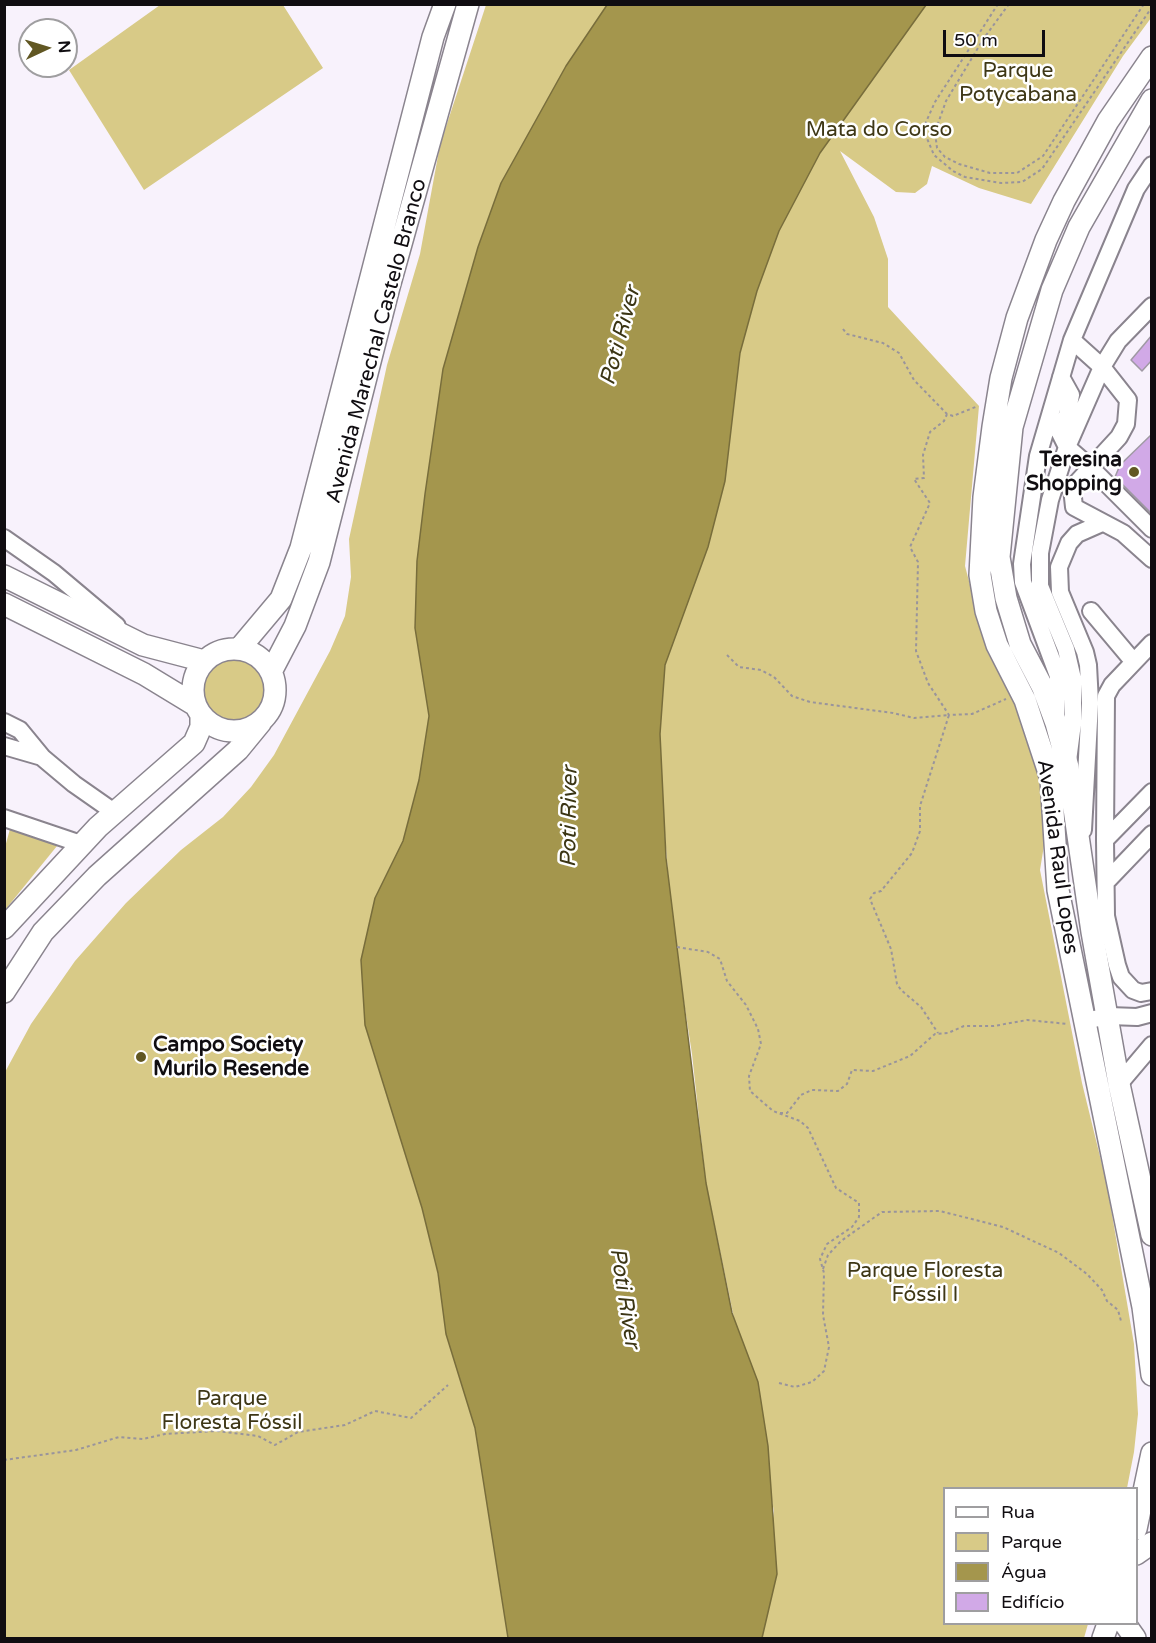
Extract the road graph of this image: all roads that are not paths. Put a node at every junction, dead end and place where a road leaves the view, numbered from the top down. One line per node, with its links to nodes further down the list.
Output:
1 (446, 4): 6 (main road, Avenida Marechal Castelo Branco)
2 (468, 4): 7 (main road, Avenida Marechal Castelo Branco)
3 (1152, 57): 53 (main road, Avenida Raul Lopes)
4 (1152, 100): 35 (main road, Avenida Raul Lopes)
5 (1152, 165): 9 (street)
6 (381, 231): 7 (main road); 12 (main road, Avenida Marechal Castelo Branco)
7 (402, 242): 14 (main road, Avenida Marechal Castelo Branco)
8 (1152, 306): 10 (street)
9 (1072, 340): 10 (street); 11 (street)
10 (1102, 367): 13 (street); 15 (street)
11 (1054, 426): 13 (street); 35 (street)
12 (330, 441): 14 (main road); 28 (main road, Avenida Marechal Castelo Branco)
13 (1067, 447): 15 (street); 19 (street)
14 (349, 452): 31 (main road, Avenida Marechal Castelo Branco)
15 (1091, 468): 16 (street); 18 (street)
16 (1087, 515): 17 (street); 23 (street)
17 (1102, 523): 21 (street); 46 (street)
18 (1152, 529)
19 (1044, 537): 23 (street); 38 (street)
20 (4, 538): 26 (street)
21 (1152, 559)
22 (4, 576): 26 (main road)
23 (1050, 590): 40 (street)
24 (4, 604): 32 (main road)
25 (1091, 611): 30 (street)
26 (131, 638): 29 (main road)
27 (1152, 643): 30 (street)
28 (239, 649): 29 (main road); 31 (main road)
29 (204, 661): 32 (main road)
30 (1133, 661): 44 (street)
31 (271, 672): 34 (main road)
32 (198, 711): 34 (main road); 41 (main road)
33 (4, 722): 37 (street)
34 (261, 722): 50 (main road)
35 (1058, 730): 38 (main road, Avenida Raul Lopes)
36 (4, 746): 37 (street)
37 (43, 758): 41 (street)
38 (1068, 767): 40 (main road, Avenida Raul Lopes)
39 (1152, 792): 44 (street)
40 (1073, 808): 46 (main road, Avenida Raul Lopes)
41 (114, 812): 45 (main road)
42 (4, 818): 45 (street)
43 (1152, 834): 47 (street)
44 (1105, 840): 47 (street)
45 (81, 844): 48 (main road)
46 (1080, 855): 52 (main road, Avenida Raul Lopes)
47 (1107, 881): 49 (street)
48 (4, 928)
49 (1152, 991)
50 (4, 992)
51 (1152, 1013): 52 (street)
52 (1108, 1016): 53 (street); 55 (main road, Avenida Raul Lopes)
53 (1079, 1022): 57 (main road, Avenida Raul Lopes)
54 (1152, 1045): 55 (street)
55 (1119, 1084): 56 (main road, Avenida Raul Lopes)
56 (1152, 1235)
57 (1152, 1375)
58 (1152, 1453): 59 (main road)
59 (1138, 1524)
60 (1152, 1543): 61 (main road)
61 (1138, 1553)
62 (1126, 1625): 63 (main road)
63 (1135, 1638)

